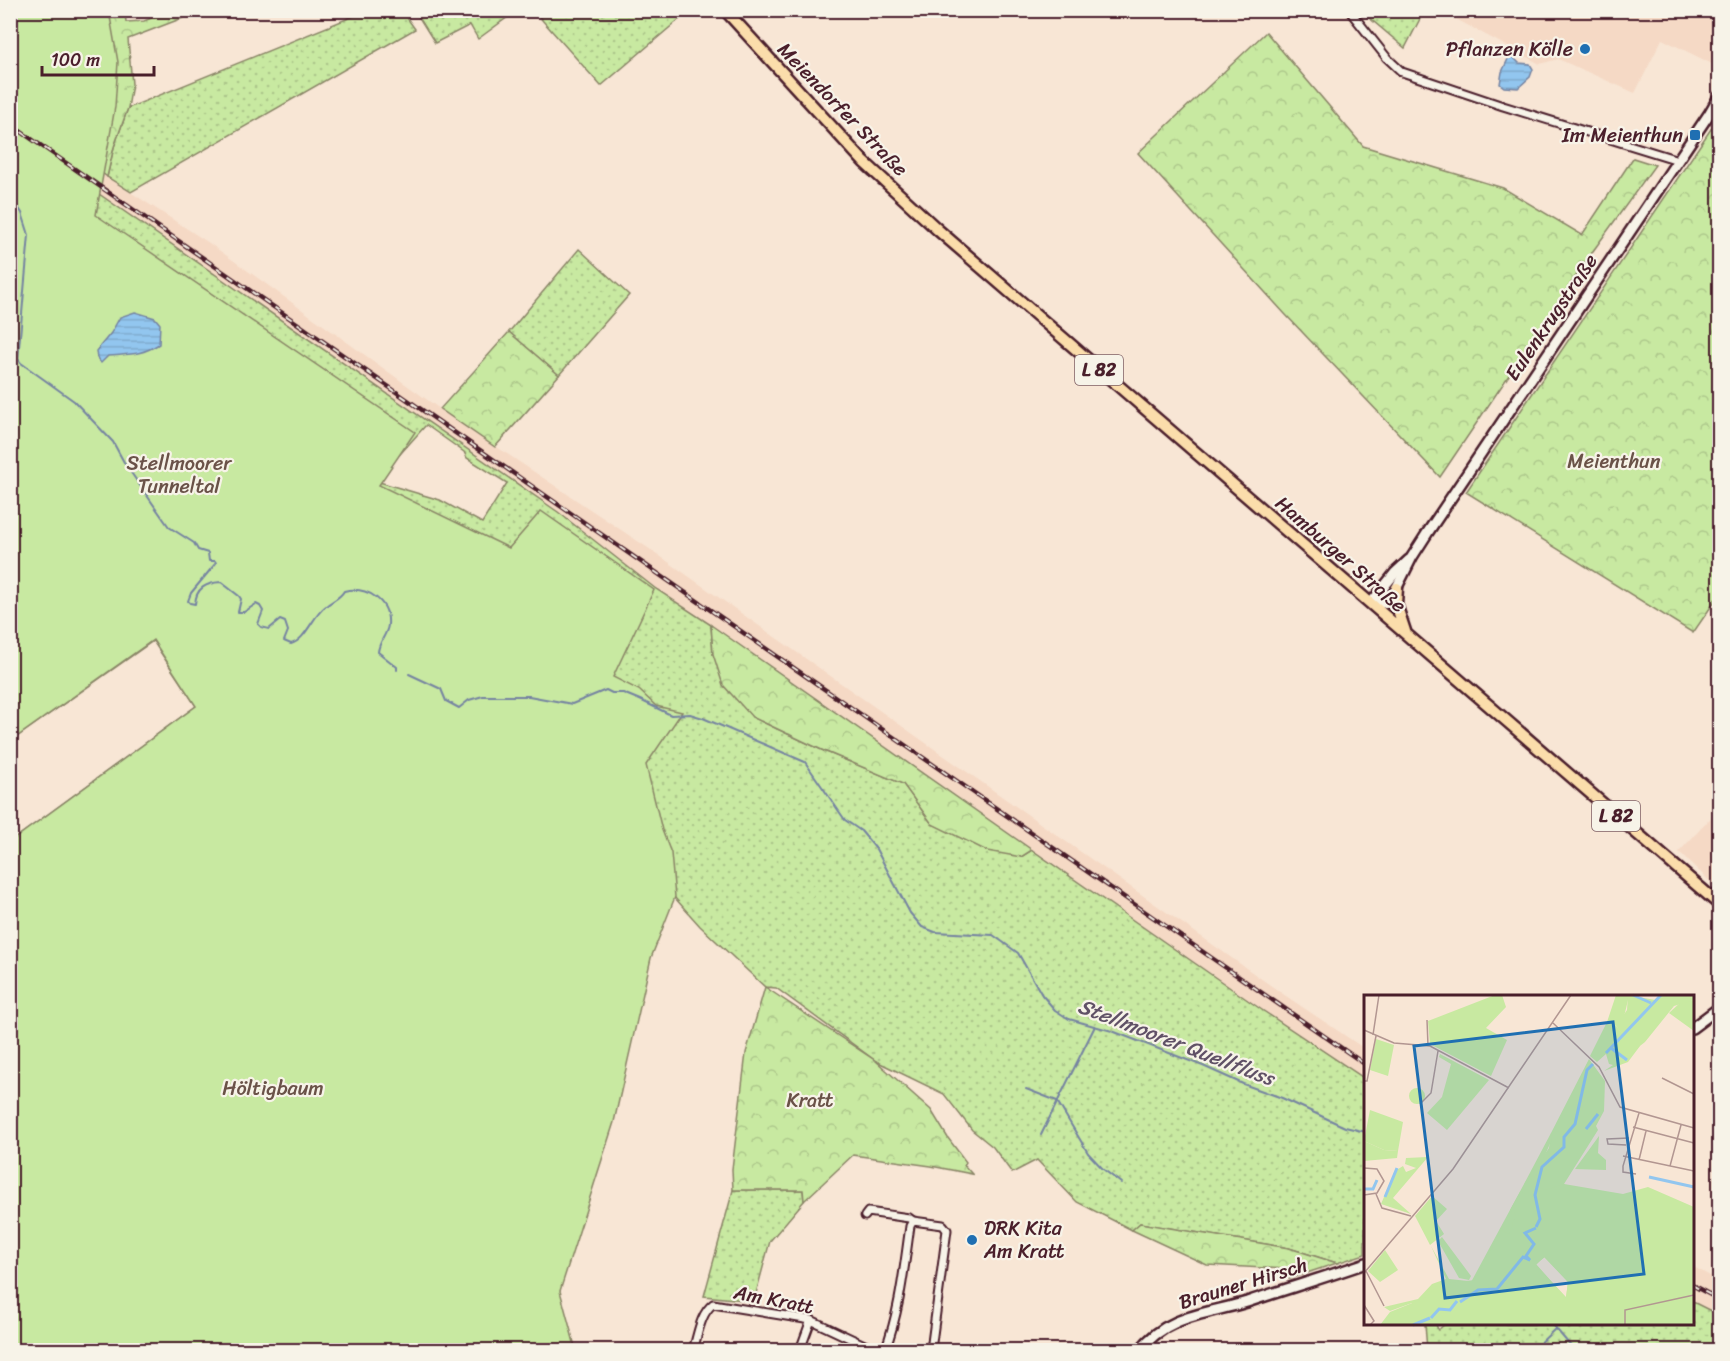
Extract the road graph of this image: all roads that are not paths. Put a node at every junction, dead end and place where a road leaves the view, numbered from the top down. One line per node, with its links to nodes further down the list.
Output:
1 (725, 10): 5 (main road, Meiendorfer Straße / L 82)
2 (1349, 10): 4 (street)
3 (1719, 95): 4 (main road, Eulenkrugstraße)
4 (1678, 160): 6 (main road, Eulenkrugstraße)
5 (938, 230): 8 (main road, Hamburger Straße / L 82)
6 (1412, 557): 7 (main road, Eulenkrugstraße); 8 (main road, Eulenkrugstraße)
7 (1397, 588): 8 (main road); 9 (main road)
8 (1371, 603): 9 (main road, Hamburger Straße / L 82)
9 (1406, 634): 10 (main road, Hamburger Straße / L 82)
10 (1719, 905)
11 (1719, 1006): 12 (main road)
12 (1694, 1026)
13 (865, 1216): 14 (street)
14 (914, 1221): 20 (street); 21 (street)
15 (1364, 1263): 22 (main road, Brauner Hirsch)
16 (811, 1320): 17 (street, Am Kratt); 18 (street); 19 (street, Am Kratt)
17 (693, 1350)
18 (800, 1350)
19 (875, 1350)
20 (885, 1350)
21 (931, 1350)
22 (1140, 1350)

